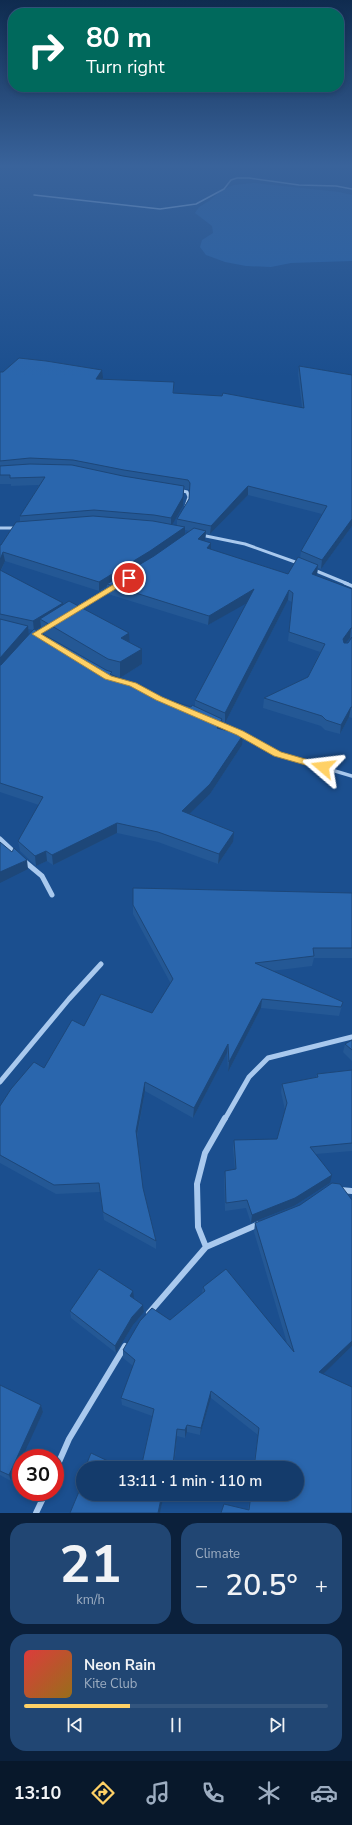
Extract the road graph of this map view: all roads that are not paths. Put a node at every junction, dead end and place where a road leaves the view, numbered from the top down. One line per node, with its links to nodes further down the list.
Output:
1 (175, 490): 2 (street)
2 (184, 512)
3 (0, 528): 4 (street)
4 (23, 528)
5 (193, 534): 6 (street)
6 (304, 566)
7 (311, 568): 8 (street)
8 (352, 586)
9 (113, 587): 10 (street)
10 (74, 610)
11 (211, 720): 12 (street)
12 (352, 776)
13 (0, 839): 14 (street)
14 (52, 895)
15 (101, 964): 17 (street)
16 (352, 1037): 21 (street)
17 (0, 1082)
18 (330, 1188): 19 (street)
19 (352, 1191)
20 (266, 1221): 21 (street)
21 (206, 1247): 22 (street)
22 (142, 1321)
23 (129, 1340): 24 (street)
24 (64, 1452)
25 (42, 1501): 26 (street)
26 (36, 1513)

